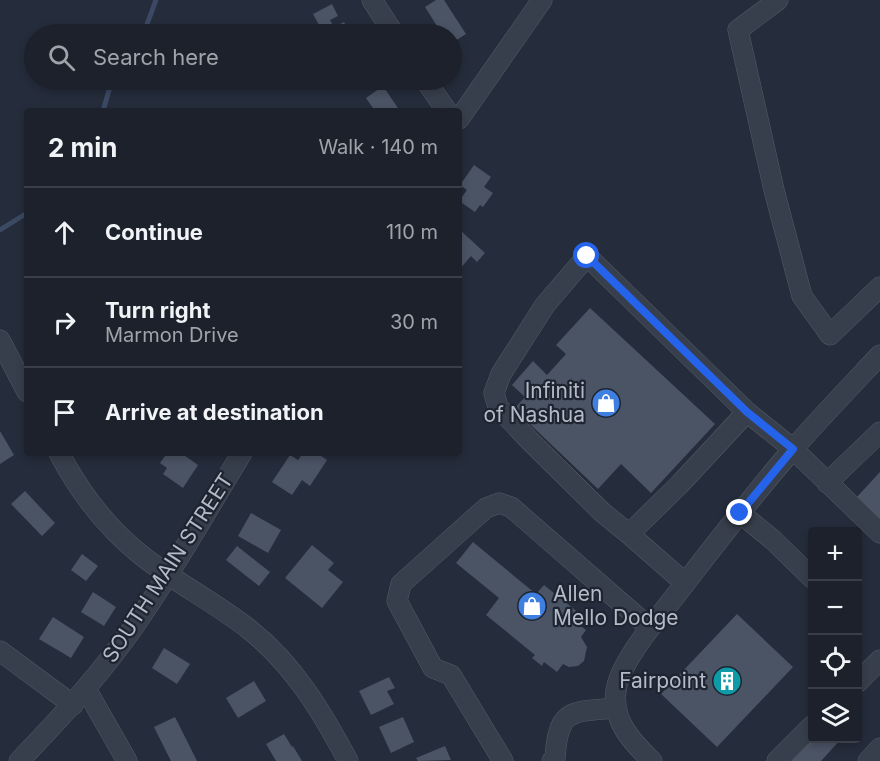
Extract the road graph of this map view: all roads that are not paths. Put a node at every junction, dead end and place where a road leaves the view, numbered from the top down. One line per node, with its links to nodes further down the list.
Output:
1 (372, 0): 4 (street)
2 (542, 0): 7 (street)
3 (777, 0): 8 (street)
4 (388, 24)
5 (432, 90): 6 (street)
6 (445, 108)
7 (462, 115)
8 (880, 287)
9 (0, 340): 11 (street)
10 (880, 355): 14 (street)
11 (24, 386)
12 (747, 412): 14 (street); 20 (street); 20 (street)
13 (880, 432): 17 (street)
14 (793, 449): 17 (street); 18 (street)
15 (60, 456): 22 (street)
16 (240, 456): 22 (street, SOUTH MAIN STREET)
17 (827, 483): 19 (street)
18 (740, 513): 21 (street); 23 (street)
19 (880, 533)
20 (628, 534): 23 (street)
21 (808, 573)
22 (169, 574): 28 (street, SOUTH MAIN STREET); 36 (street)
23 (685, 583): 24 (street)
24 (650, 628): 30 (street); 37 (street)
25 (0, 651): 29 (street)
26 (880, 660): 27 (street)
27 (862, 678)
28 (86, 689): 29 (street, SOUTH MAIN STREET); 35 (street)
29 (73, 705): 34 (street, SOUTH MAIN STREET)
30 (615, 708): 33 (street); 38 (street)
31 (808, 731): 39 (street)
32 (880, 748): 40 (street)
33 (555, 760)
34 (19, 761)
35 (127, 761)
36 (348, 761)
37 (503, 761)
38 (652, 761)
39 (777, 761)
40 (868, 761)

